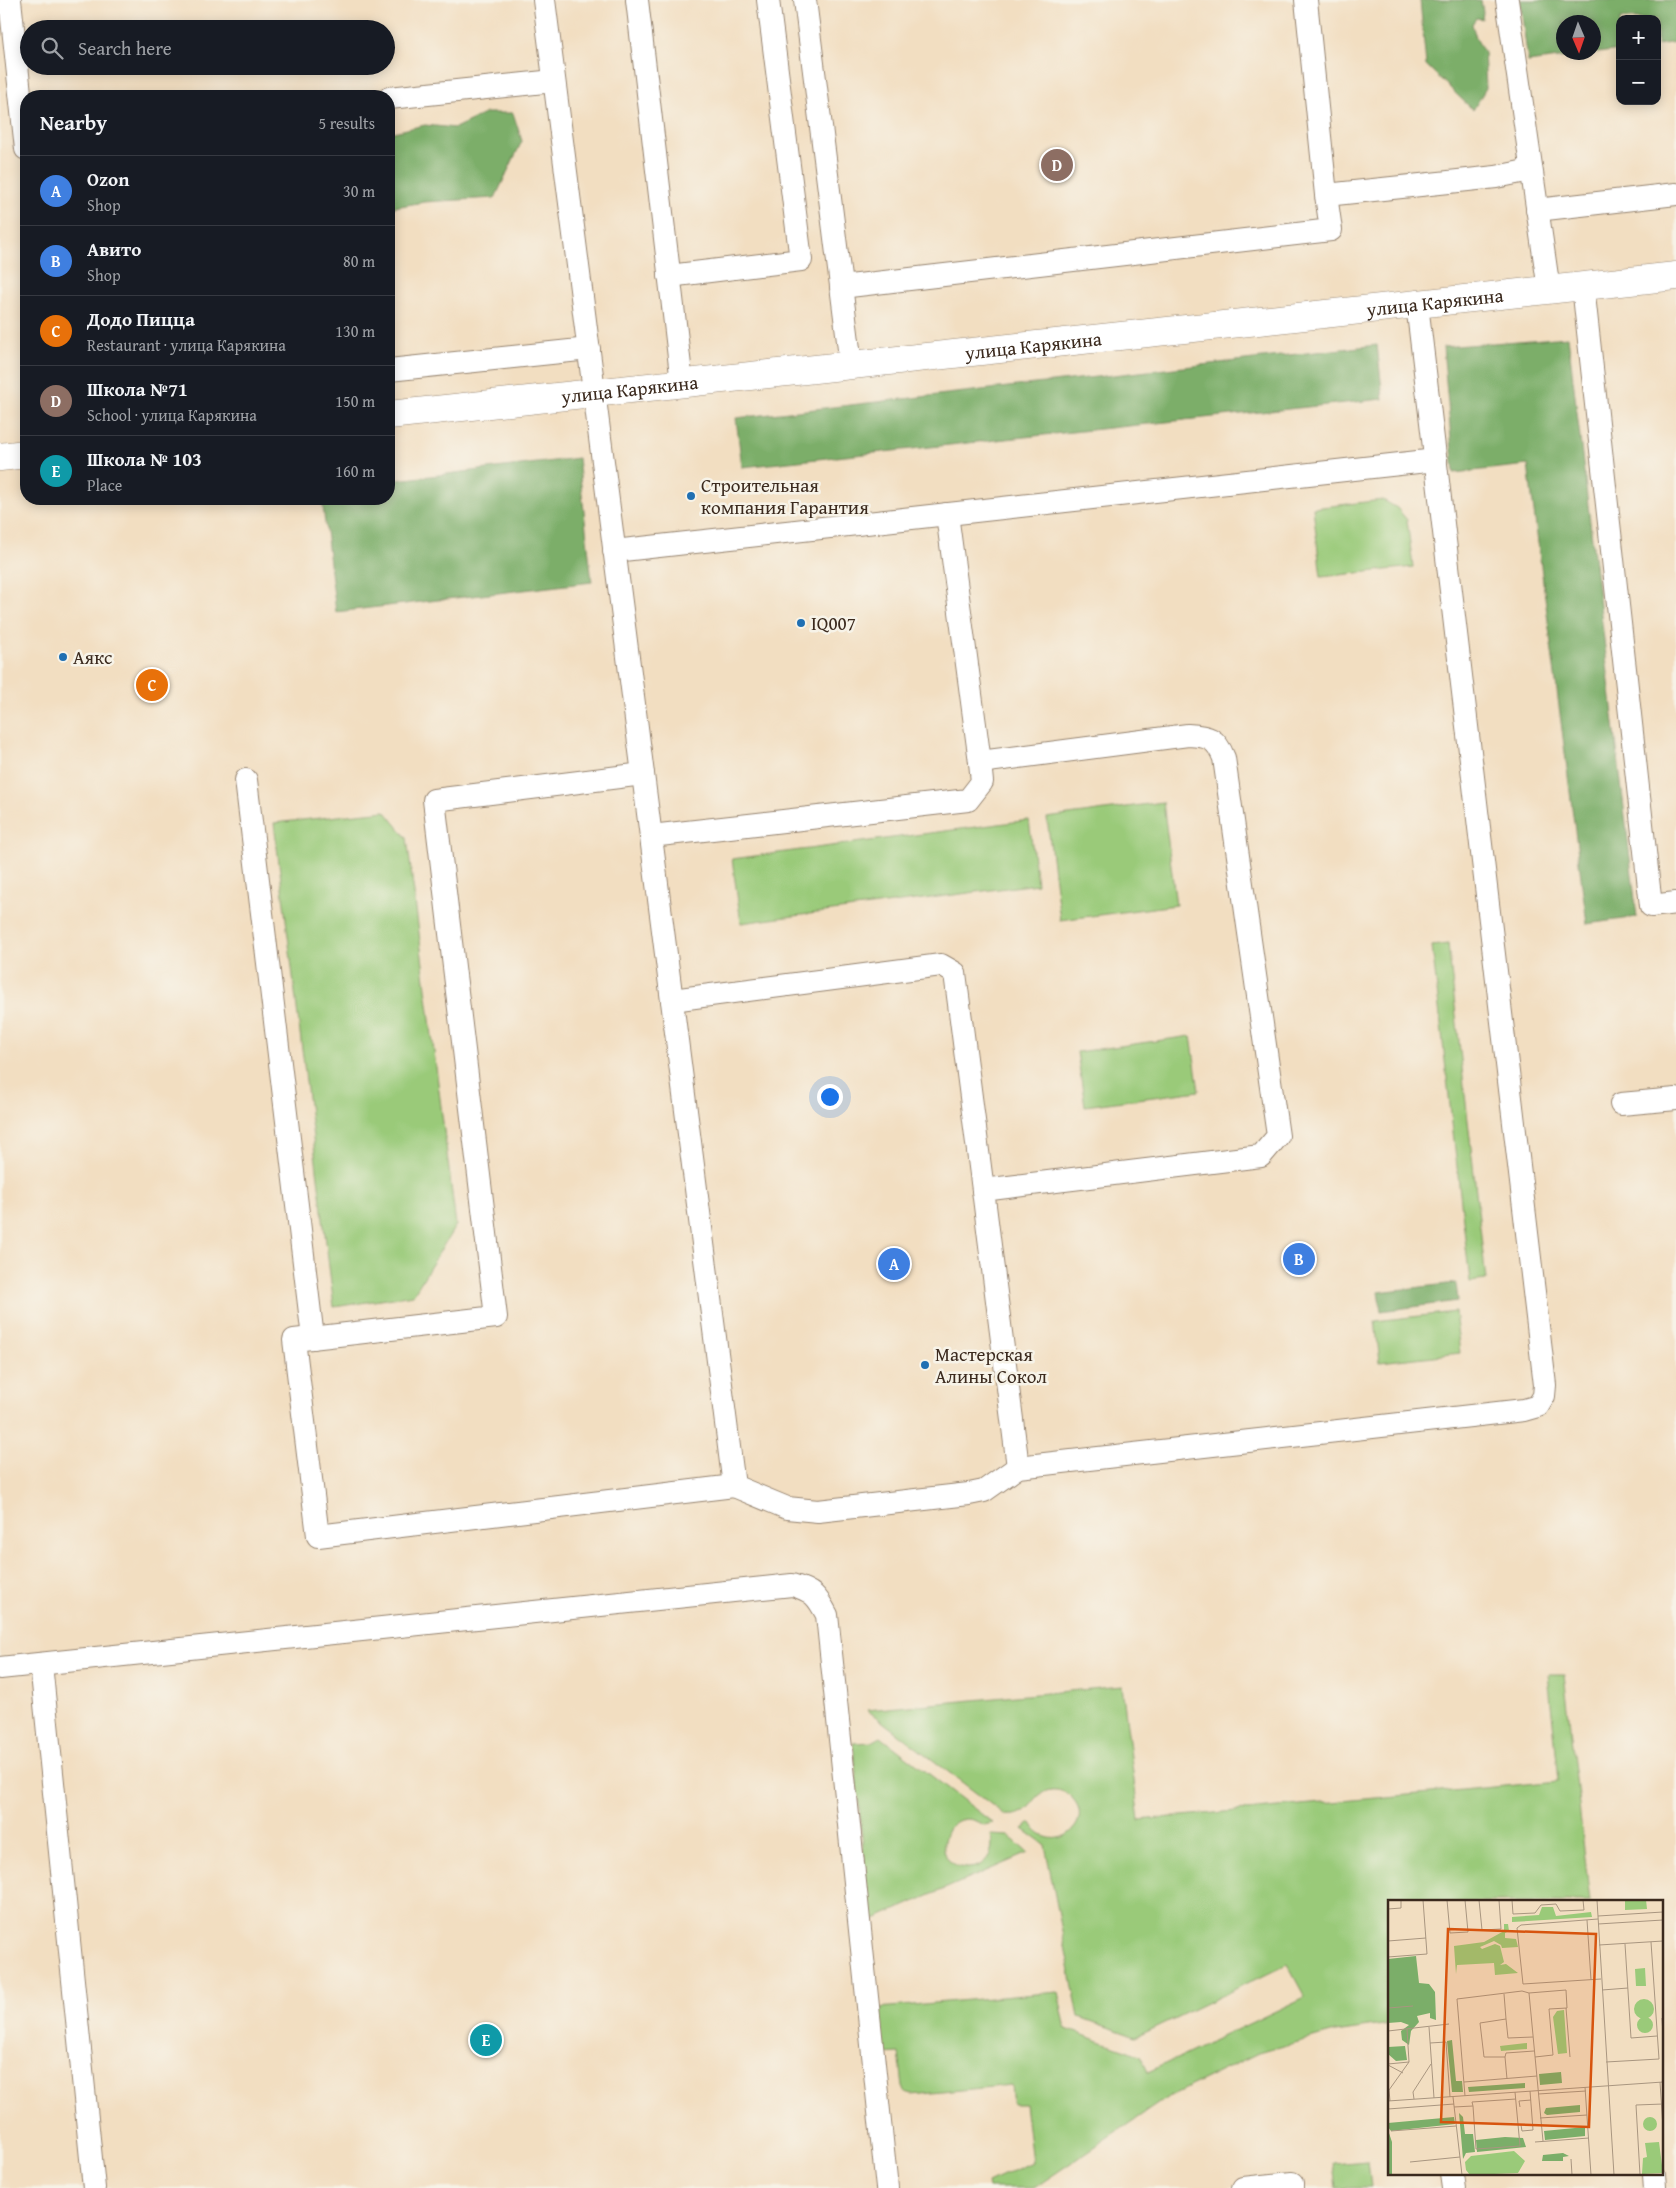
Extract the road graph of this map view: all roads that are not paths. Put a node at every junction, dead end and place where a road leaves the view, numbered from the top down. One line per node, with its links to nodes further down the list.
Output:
1 (10, 0): 9 (lane)
2 (544, 0): 8 (lane)
3 (636, 0): 15 (lane)
4 (768, 0): 15 (lane)
5 (804, 0): 18 (lane)
6 (1306, 0): 13 (lane)
7 (1507, 0): 11 (lane)
8 (554, 81): 10 (lane); 21 (lane)
9 (20, 90)
10 (395, 97)
11 (1531, 170): 13 (lane); 14 (lane)
12 (1676, 194): 14 (lane)
13 (1326, 195): 18 (lane)
14 (1537, 210): 19 (lane)
15 (669, 276): 24 (lane)
16 (1676, 276): 17 (street, улица Карякина)
17 (1583, 286): 19 (street, улица Карякина); 36 (lane)
18 (841, 287): 22 (lane)
19 (1549, 290): 20 (street, улица Карякина)
20 (1417, 304): 22 (street, улица Карякина); 29 (lane)
21 (589, 349): 23 (lane); 25 (lane)
22 (851, 365): 24 (street, улица Карякина)
23 (395, 369)
24 (682, 383): 25 (street, улица Карякина)
25 (594, 392): 26 (street, улица Карякина); 31 (lane)
26 (395, 413)
27 (20, 455): 28 (street)
28 (0, 457)
29 (1436, 460): 30 (lane); 42 (lane)
30 (947, 514): 31 (lane); 32 (lane)
31 (614, 551): 33 (lane)
32 (980, 762): 35 (lane); 40 (lane)
33 (643, 774): 35 (lane); 41 (lane)
34 (246, 780): 41 (lane)
35 (651, 836): 37 (lane)
36 (1676, 903)
37 (672, 1000): 40 (lane); 43 (lane)
38 (1676, 1099): 39 (lane)
39 (1621, 1104)
40 (983, 1190): 42 (lane)
41 (313, 1338): 43 (lane)
42 (1018, 1468): 43 (lane)
43 (734, 1486)
44 (41, 1664): 45 (lane); 46 (lane); 47 (lane)
45 (0, 1668)
46 (94, 2188)
47 (887, 2188)
48 (1243, 2188): 49 (lane)
49 (1292, 2188)

